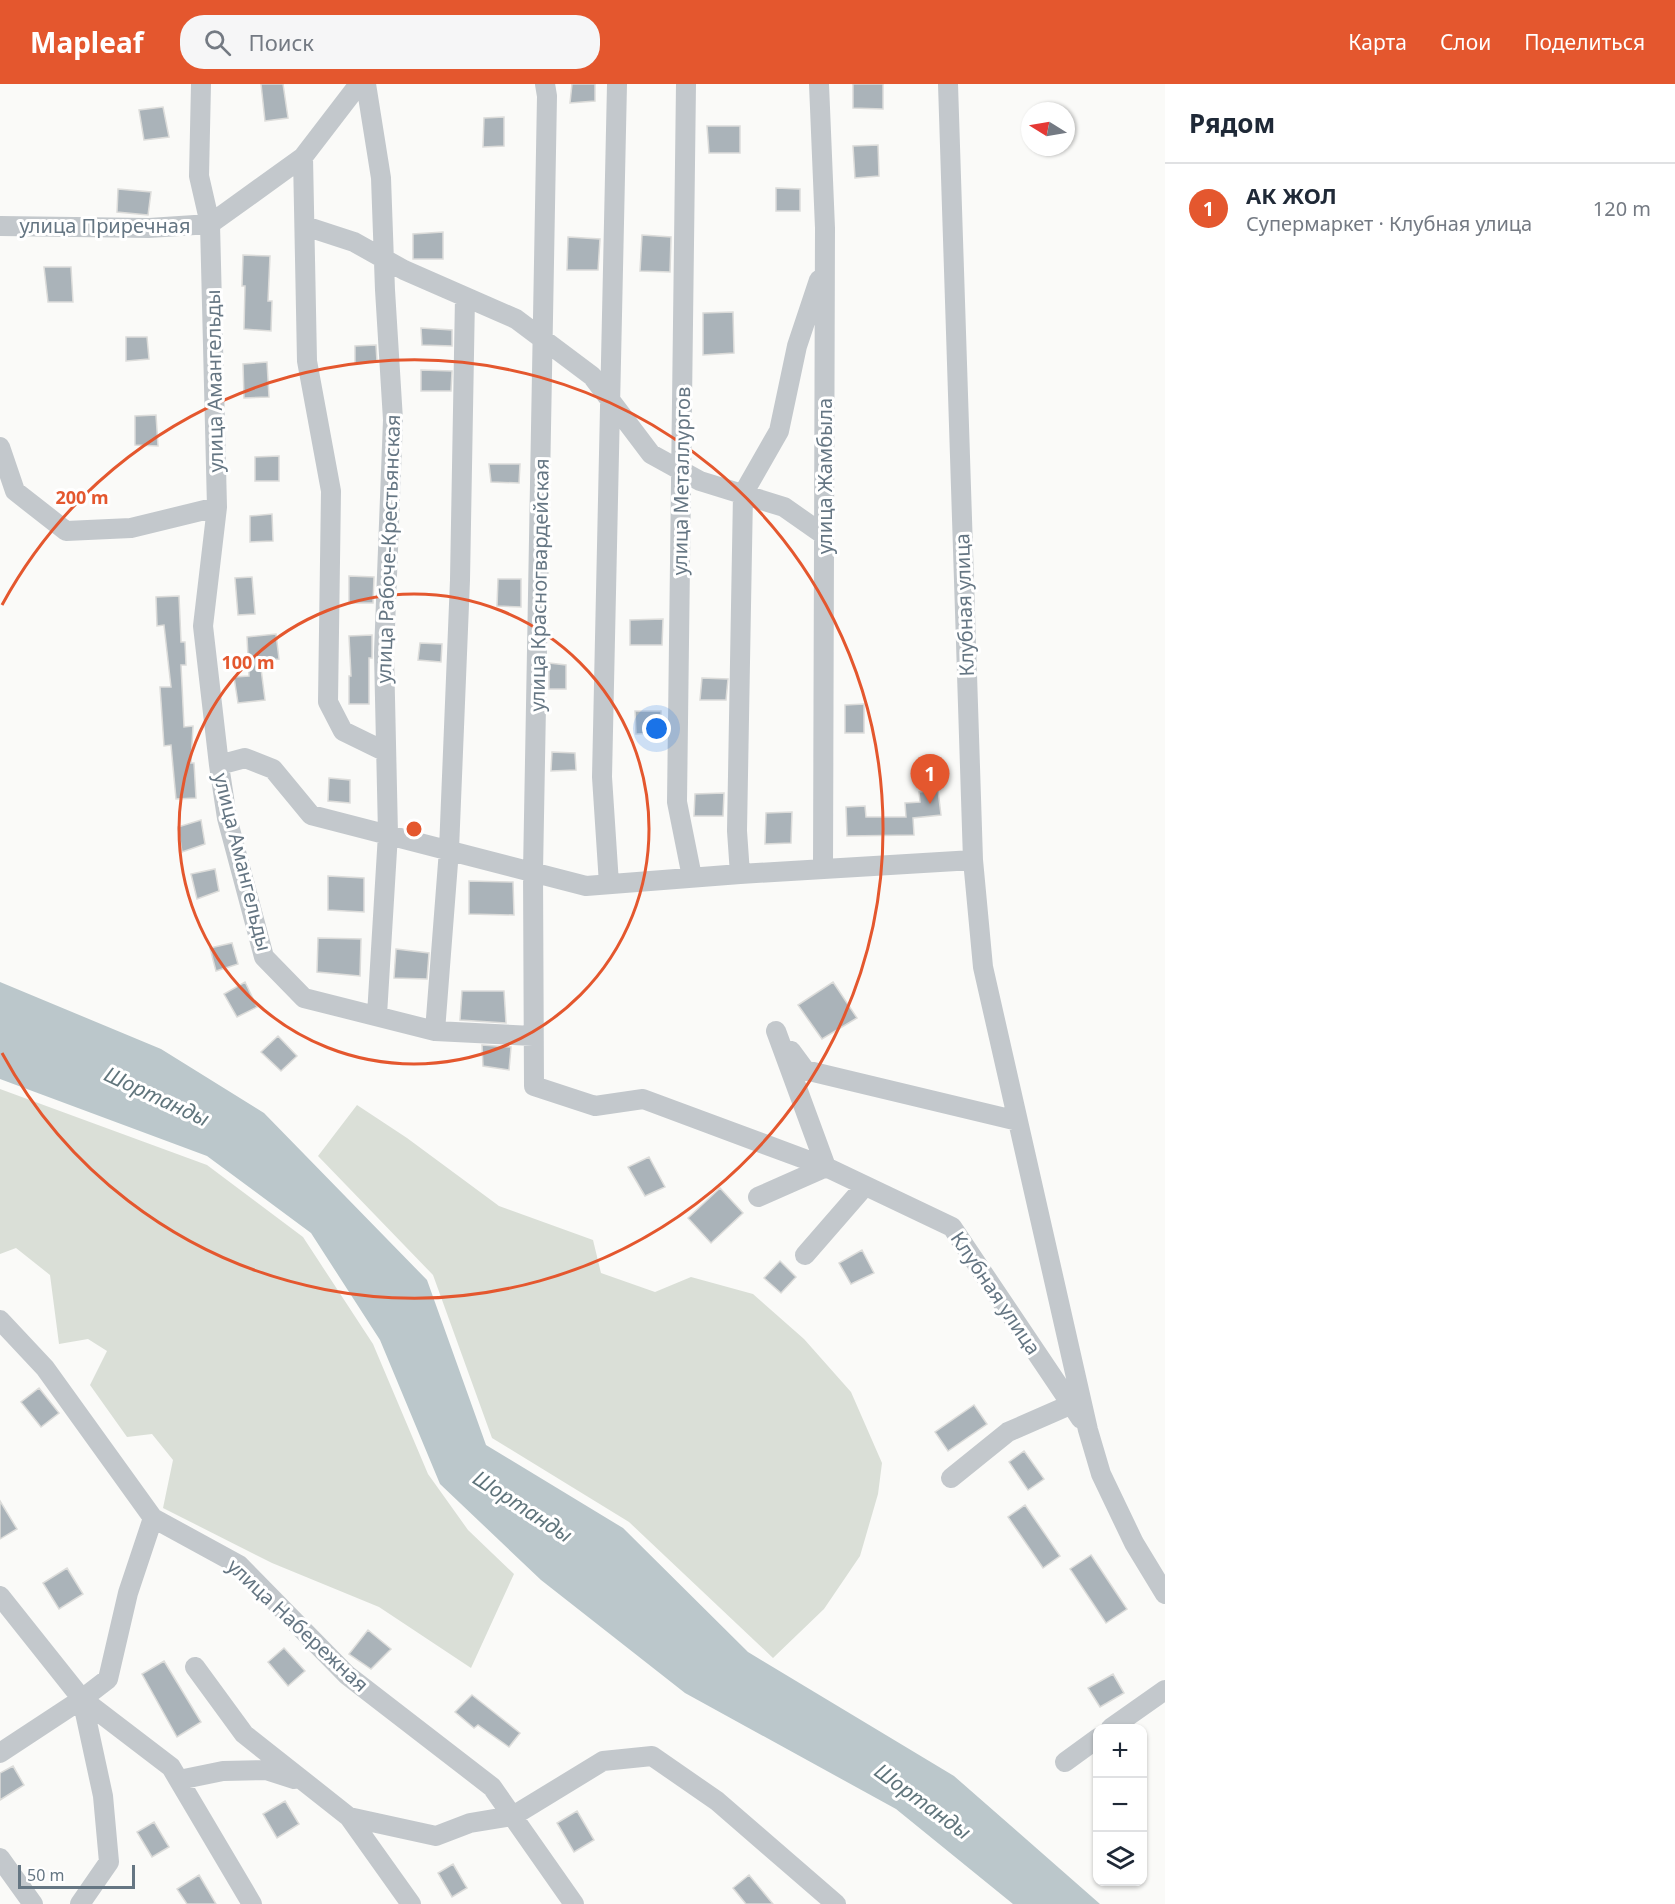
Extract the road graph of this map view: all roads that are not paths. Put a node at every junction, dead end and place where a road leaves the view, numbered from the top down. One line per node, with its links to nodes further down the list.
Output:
1 (201, 84): 10 (street, улица Амангельды)
2 (359, 84): 9 (street)
3 (366, 84): 13 (street, улица Рабоче-Крестьянская)
4 (545, 84): 16 (street, улица Красногвардейская)
5 (617, 84): 17 (street)
6 (686, 84): 19 (street, улица Металлургов)
7 (819, 84): 14 (street, улица Жамбыла)
8 (948, 84): 27 (street, Клубная улица)
9 (303, 157): 10 (street); 12 (street)
10 (210, 224): 11 (street, улица Приречная); 21 (street, улица Амангельды)
11 (0, 226)
12 (304, 226): 13 (street); 23 (street)
13 (384, 259): 15 (street); 23 (street, улица Рабоче-Крестьянская)
14 (825, 262): 20 (street); 22 (street, улица Жамбыла)
15 (465, 297): 16 (street); 26 (street)
16 (544, 340): 17 (street); 29 (street, улица Красногвардейская)
17 (610, 400): 19 (street); 32 (street)
18 (0, 447): 21 (street)
19 (681, 471): 20 (street); 31 (street, улица Металлургов)
20 (743, 494): 22 (street); 30 (street)
21 (217, 507): 24 (street, улица Амангельды)
22 (824, 535): 28 (street, улица Жамбыла)
23 (386, 752): 25 (street, улица Рабоче-Крестьянская)
24 (219, 765): 25 (street); 33 (street, улица Амангельды)
25 (387, 834): 26 (street); 33 (street, улица Рабоче-Крестьянская)
26 (448, 850): 29 (street); 34 (street)
27 (973, 860): 28 (street); 37 (street, Клубная улица)
28 (823, 869): 30 (street)
29 (533, 872): 32 (street); 35 (street, улица Красногвардейская)
30 (740, 874): 31 (street)
31 (692, 877): 32 (street)
32 (609, 884)
33 (377, 1015): 34 (street, улица Амангельды)
34 (435, 1031): 35 (street, улица Амангельды)
35 (534, 1036): 36 (street, улица Красногвардейская)
36 (534, 1086): 38 (street, Клубная улица)
37 (1018, 1121): 38 (street); 44 (street, Клубная улица)
38 (826, 1167): 39 (street, Клубная улица); 40 (street)
39 (865, 1186): 41 (street); 43 (street, Клубная улица)
40 (758, 1197)
41 (805, 1256)
42 (0, 1320): 46 (street, улица Набережная)
43 (1072, 1404): 44 (street, Клубная улица); 45 (street)
44 (1088, 1430): 47 (street, Клубная улица)
45 (951, 1478)
46 (153, 1518): 51 (street); 58 (street, улица Набережная)
47 (1165, 1594)
48 (0, 1596): 51 (street)
49 (195, 1667): 57 (street)
50 (1165, 1690): 52 (street)
51 (82, 1699): 54 (street); 56 (street); 62 (street)
52 (1117, 1724)
53 (1093, 1742): 55 (street)
54 (0, 1753)
55 (1065, 1762)
56 (179, 1780): 57 (street); 63 (street)
57 (306, 1783): 59 (street)
58 (513, 1816): 59 (street); 65 (street, улица Набережная); 66 (street)
59 (349, 1817): 64 (street)
60 (0, 1858): 61 (street)
61 (33, 1904)
62 (80, 1904)
63 (252, 1904)
64 (411, 1904)
65 (574, 1904)
66 (836, 1904)

